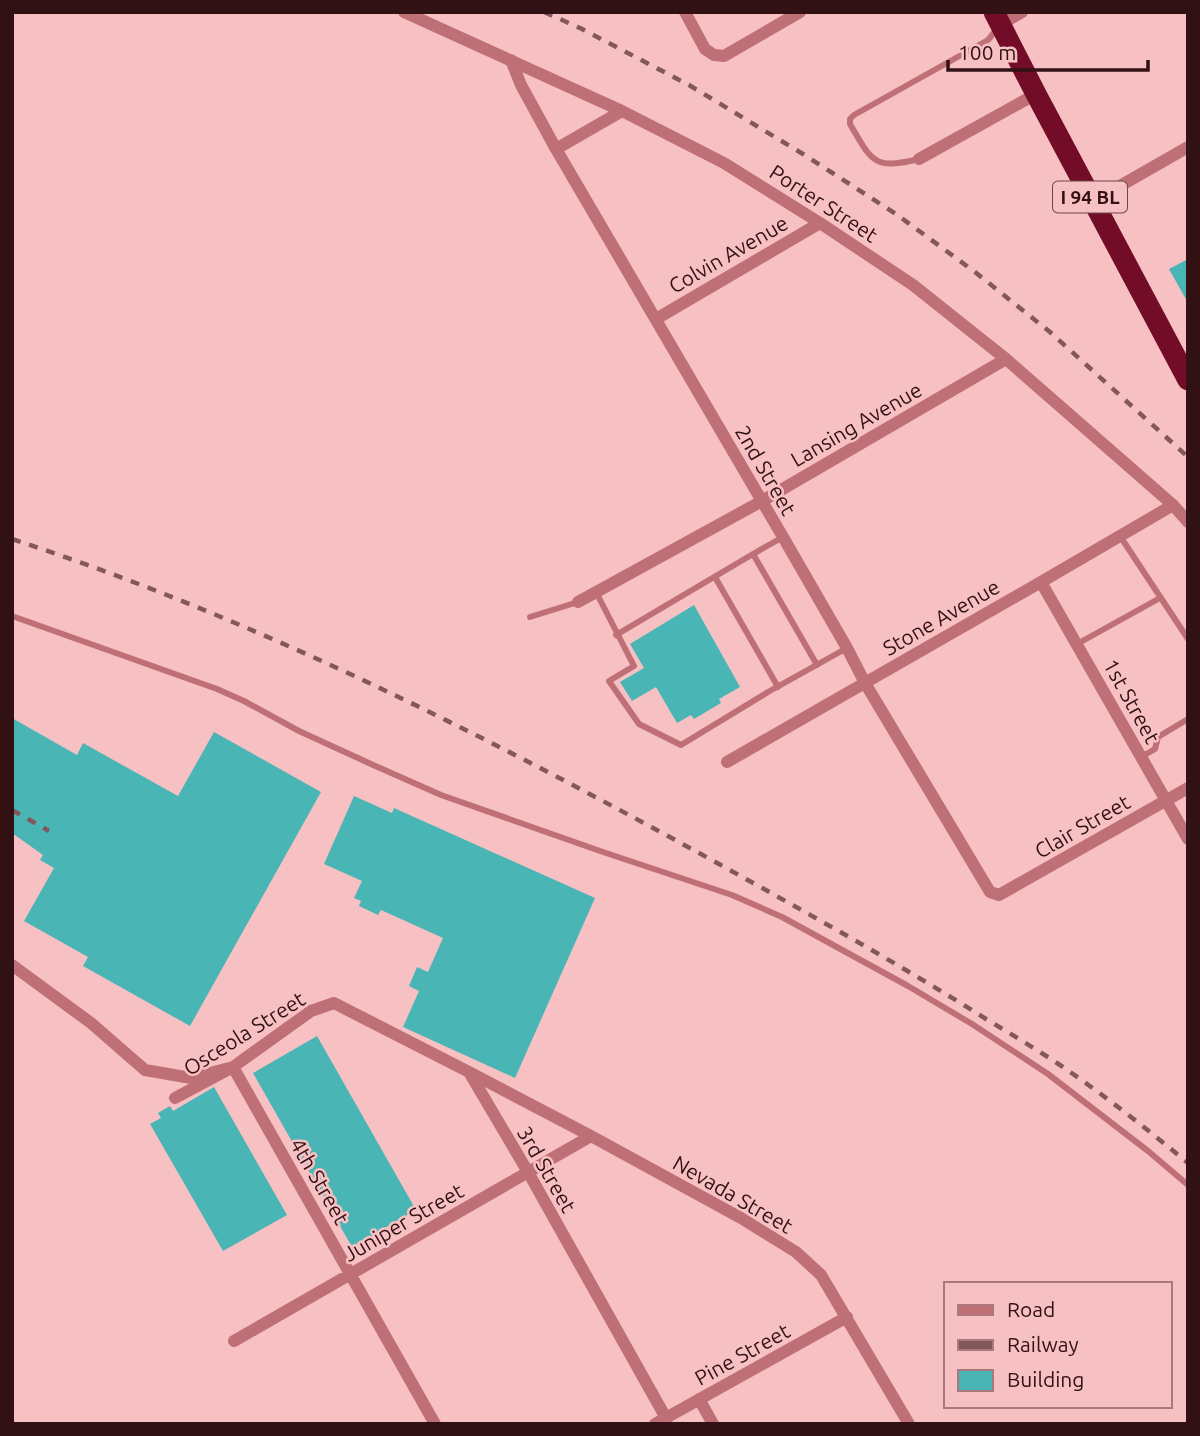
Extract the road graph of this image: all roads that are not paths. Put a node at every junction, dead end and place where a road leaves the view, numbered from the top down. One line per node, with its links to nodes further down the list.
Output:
1 (404, 12): 6 (street, Porter Street)
2 (685, 12): 3 (street)
3 (800, 12)
4 (1022, 12): 5 (street)
5 (997, 19): 7 (highway, I 94 BL); 11 (lane)
6 (511, 61): 8 (street, Porter Street); 10 (street, 2nd Street)
7 (1036, 94): 11 (street); 12 (highway, I 94 BL)
8 (622, 111): 10 (street); 13 (street, Porter Street)
9 (1188, 147): 12 (street)
10 (556, 149): 14 (street, 2nd Street)
11 (919, 159)
12 (1093, 202): 16 (highway, I 94 BL)
13 (820, 223): 14 (street, Colvin Avenue); 15 (street, Porter Street)
14 (656, 319): 17 (street, 2nd Street)
15 (1006, 359): 17 (street, Lansing Avenue); 18 (street, Porter Street)
16 (1188, 380)
17 (762, 501): 22 (street, 2nd Street); 26 (street, Lansing Avenue)
18 (1173, 505): 19 (street, Porter Street); 20 (street, Porter Street); 21 (street, Stone Avenue)
19 (1188, 509)
20 (1188, 522)
21 (1120, 536): 25 (street, Stone Avenue); 27 (lane)
22 (783, 537): 23 (lane); 34 (street, 2nd Street)
23 (753, 554): 24 (lane); 35 (lane)
24 (715, 577): 31 (lane); 37 (lane)
25 (1041, 582): 33 (street, 1st Street); 36 (street, Stone Avenue)
26 (595, 592): 28 (street, Lansing Avenue); 31 (lane)
27 (1160, 598): 32 (lane); 33 (lane)
28 (578, 602): 30 (lane)
29 (12, 616): 51 (lane)
30 (530, 617)
31 (616, 635): 37 (lane)
32 (1188, 639)
33 (1077, 644): 39 (street, 1st Street)
34 (847, 648): 35 (lane); 36 (street, 2nd Street)
35 (817, 665): 37 (lane)
36 (865, 683): 40 (street, Stone Avenue); 44 (street, 2nd Street)
37 (778, 687)
38 (1188, 719): 39 (lane)
39 (1142, 757): 42 (street, 1st Street)
40 (727, 762)
41 (1188, 788): 42 (street, Clair Street)
42 (1165, 801): 43 (street, 1st Street); 44 (street, Clair Street)
43 (1188, 839)
44 (994, 895)
45 (12, 965): 46 (street)
46 (233, 1067): 47 (street, Osceola Street); 48 (street, Osceola Street); 52 (street, 4th Street)
47 (469, 1072): 49 (street, Nevada Street); 50 (street, 3rd Street)
48 (175, 1098)
49 (591, 1136): 50 (street, Juniper Street); 53 (street, Nevada Street)
50 (528, 1172): 52 (street, Juniper Street); 56 (street, 3rd Street)
51 (1188, 1185)
52 (351, 1274): 54 (street, Juniper Street); 57 (street, 4th Street)
53 (847, 1317): 55 (street, Pine Street); 59 (street, Nevada Street)
54 (234, 1341)
55 (699, 1399): 56 (street, Pine Street); 58 (street)
56 (660, 1421)
57 (435, 1424)
58 (713, 1424)
59 (909, 1424)

